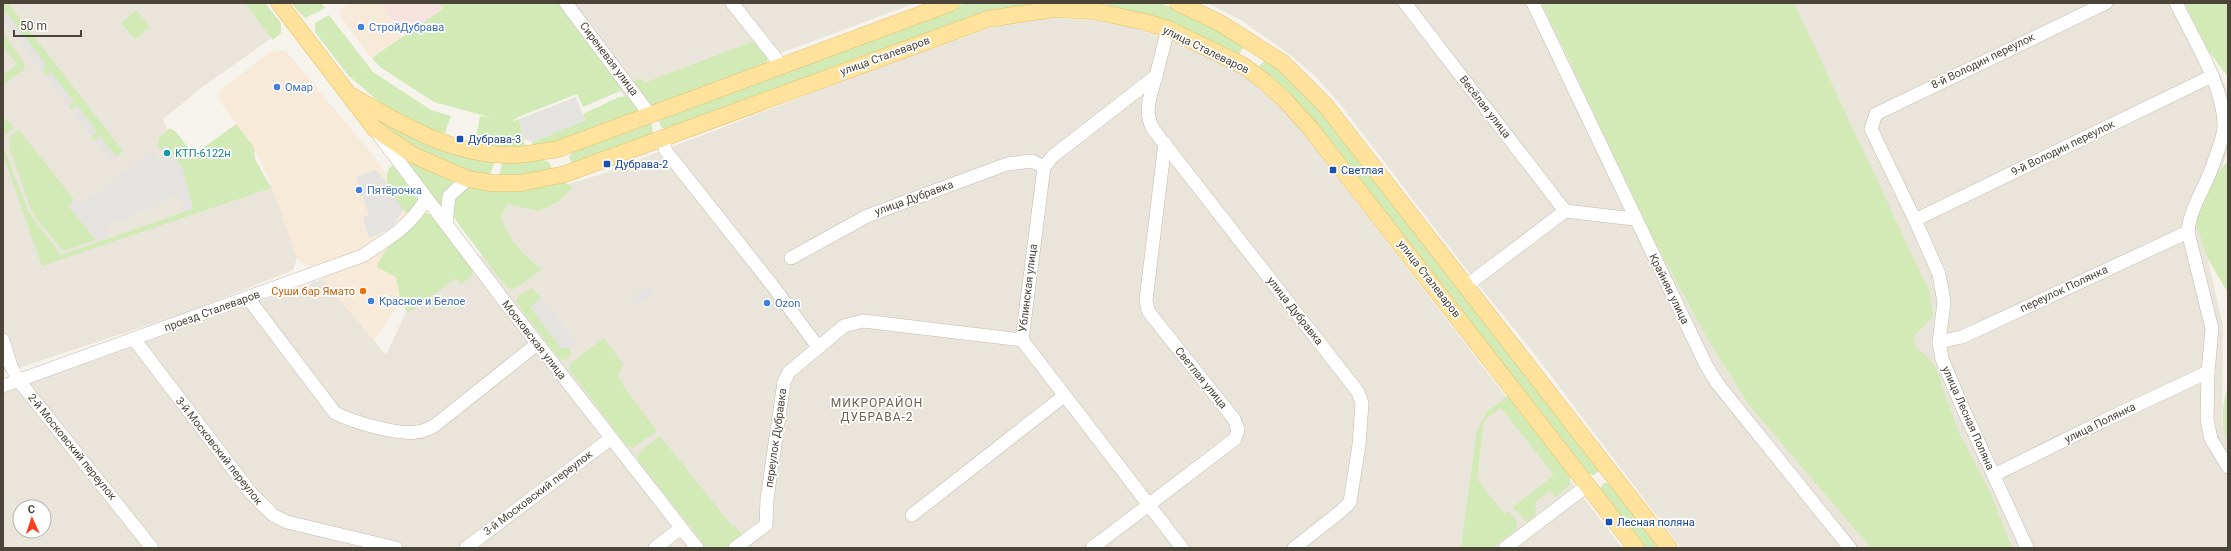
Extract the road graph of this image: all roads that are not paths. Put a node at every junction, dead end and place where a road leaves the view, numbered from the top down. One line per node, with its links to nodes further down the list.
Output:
1 (279, 3): 17 (main road, улица Сталеваров)
2 (566, 3): 18 (street, Сиреневая улица)
3 (732, 3): 13 (street)
4 (951, 3): 13 (main road, улица Сталеваров)
5 (1178, 3): 12 (main road)
6 (1405, 3): 28 (street, Весёлая улица)
7 (1533, 3): 29 (street, Крайняя улица)
8 (2106, 3): 20 (street, 8-й Володин переулок)
9 (2176, 3): 16 (street)
10 (1095, 7): 11 (main road, улица Сталеваров); 21 (main road, улица Сталеваров)
11 (1168, 29): 14 (main road, улица Сталеваров); 15 (street)
12 (1258, 46): 14 (main road); 34 (main road)
13 (782, 66): 18 (main road, улица Сталеваров)
14 (1244, 66): 50 (main road, улица Сталеваров)
15 (1156, 76): 22 (street, улица Дубравка); 24 (street)
16 (2212, 76): 30 (street, 9-й Володин переулок); 32 (street)
17 (347, 93): 19 (main road, улица Сталеваров); 23 (main road, улица Сталеваров)
18 (650, 115): 21 (main road); 23 (main road, улица Сталеваров)
19 (375, 129): 26 (main road, улица Сталеваров); 27 (street, Московская улица)
20 (1871, 129): 30 (street, улица Лесная Поляна)
21 (661, 137): 25 (main road, улица Сталеваров); 41 (street)
22 (1164, 143): 51 (street, Светлая улица); 62 (street, улица Дубравка)
23 (558, 150): 25 (main road)
24 (1044, 167): 33 (street, улица Дубравка); 38 (street, Ублинская улица)
25 (565, 174): 26 (main road, улица Сталеваров)
26 (468, 179): 31 (street)
27 (426, 199): 31 (street, Московская улица); 35 (street, проезд Сталеваров)
28 (1565, 211): 29 (street); 34 (street)
29 (1634, 219): 66 (street, Крайняя улица)
30 (1915, 220): 39 (street, улица Лесная Поляна)
31 (446, 224): 40 (street, Московская улица)
32 (2188, 232): 39 (street, переулок Полянка); 42 (street)
33 (791, 258)
34 (1466, 286): 48 (main road)
35 (248, 298): 36 (street, проезд Сталеваров); 40 (street)
36 (134, 339): 43 (street, проезд Сталеваров); 55 (street, 3-й Московский переулок)
37 (3, 340): 43 (street, 2-й Московский переулок)
38 (1022, 340): 41 (street, переулок Дубравка); 45 (street, Ублинская улица)
39 (1939, 342): 49 (street, улица Лесная Поляна)
40 (537, 344): 46 (street, Московская улица)
41 (818, 347): 59 (street, переулок Дубравка)
42 (2208, 372): 47 (street); 49 (street, улица Полянка)
43 (19, 381): 44 (street, проезд Сталеваров); 54 (street, 2-й Московский переулок)
44 (3, 386)
45 (1064, 396): 51 (street, Ублинская улица); 52 (street)
46 (610, 438): 53 (street, Московская улица); 56 (street, 3-й Московский переулок)
47 (2228, 467)
48 (1609, 470): 50 (main road); 65 (main road)
49 (1994, 475): 67 (street, улица Лесная Поляна)
50 (1588, 485): 63 (street); 64 (main road, улица Сталеваров)
51 (1148, 504): 60 (street, Светлая улица); 61 (street, Ублинская улица)
52 (912, 516)
53 (681, 528): 57 (street); 58 (street, Московская улица)
54 (152, 548)
55 (396, 548)
56 (466, 548)
57 (655, 548)
58 (697, 548)
59 (735, 548)
60 (1092, 548)
61 (1182, 548)
62 (1294, 548)
63 (1505, 548)
64 (1636, 548)
65 (1669, 548)
66 (1850, 548)
67 (2027, 548)

